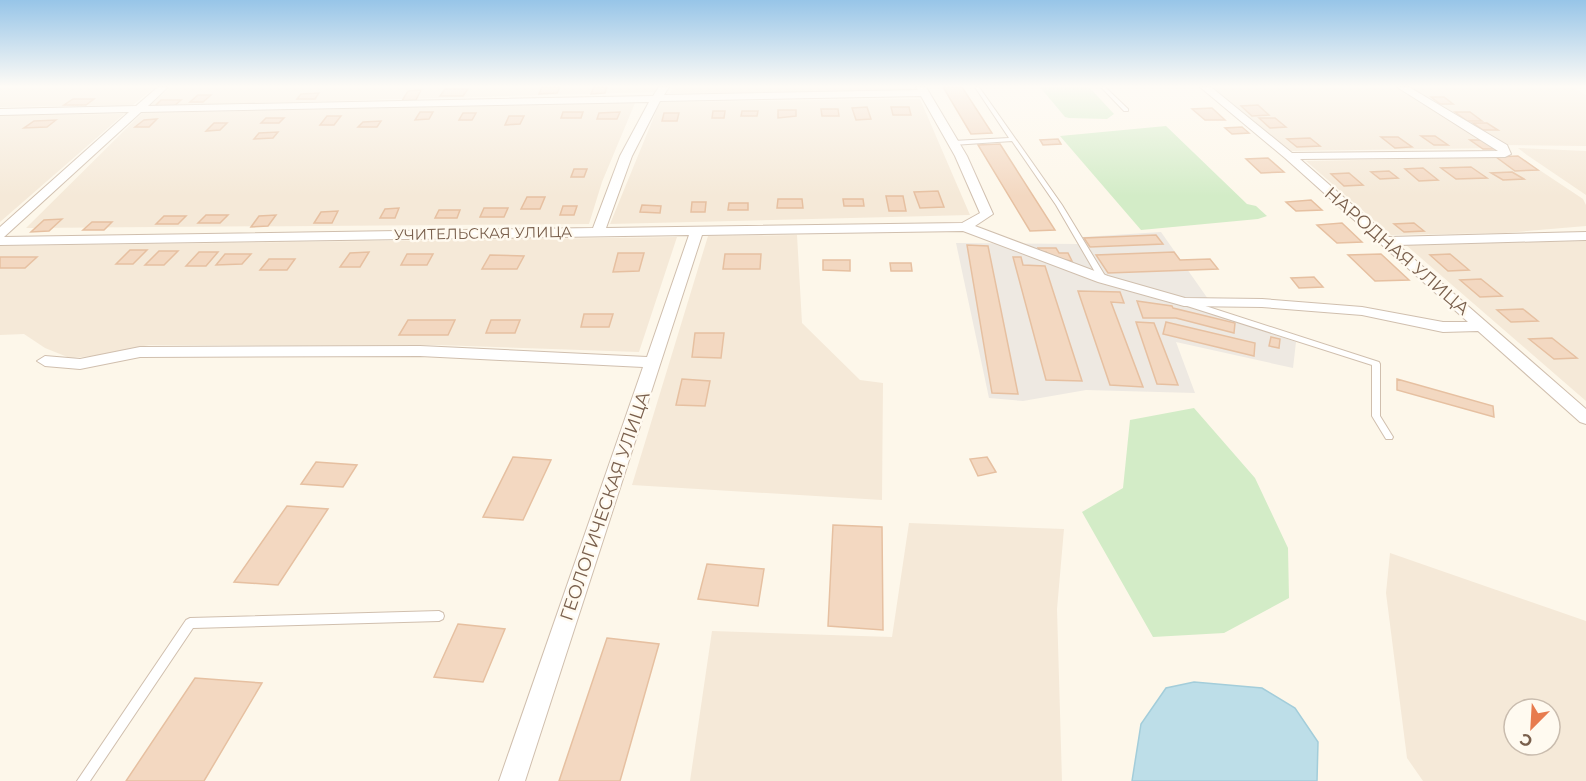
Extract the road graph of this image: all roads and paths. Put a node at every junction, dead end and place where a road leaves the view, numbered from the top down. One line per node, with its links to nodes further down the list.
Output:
1 (122, 123): 13 (street)
2 (642, 123): 11 (street)
3 (941, 123): 8 (street)
4 (1003, 123): 7 (lane)
5 (1249, 123): 9 (street, НАРОДНАЯ УЛИЦА)
6 (1463, 123): 9 (street)
7 (1014, 139): 8 (lane); 17 (lane)
8 (952, 143): 10 (street)
9 (1289, 156): 16 (street, НАРОДНАЯ УЛИЦА)
10 (965, 227): 12 (street, УЧИТЕЛЬСКАЯ УЛИЦА); 17 (street)
11 (599, 231): 12 (street, УЧИТЕЛЬСКАЯ УЛИЦА); 15 (street, УЧИТЕЛЬСКАЯ УЛИЦА)
12 (697, 231): 21 (street, ГЕОЛОГИЧЕСКАЯ УЛИЦА)
13 (0, 234)
14 (1586, 236): 16 (street)
15 (0, 241)
16 (1385, 241): 19 (street, НАРОДНАЯ УЛИЦА)
17 (1103, 279): 18 (street)
18 (1184, 302): 19 (street); 23 (lane)
19 (1481, 326): 22 (street, НАРОДНАЯ УЛИЦА)
20 (45, 361): 21 (street)
21 (653, 362): 26 (street, ГЕОЛОГИЧЕСКАЯ УЛИЦА)
22 (1586, 418)
23 (1389, 437)
24 (439, 616): 25 (lane)
25 (83, 781)
26 (512, 781)

